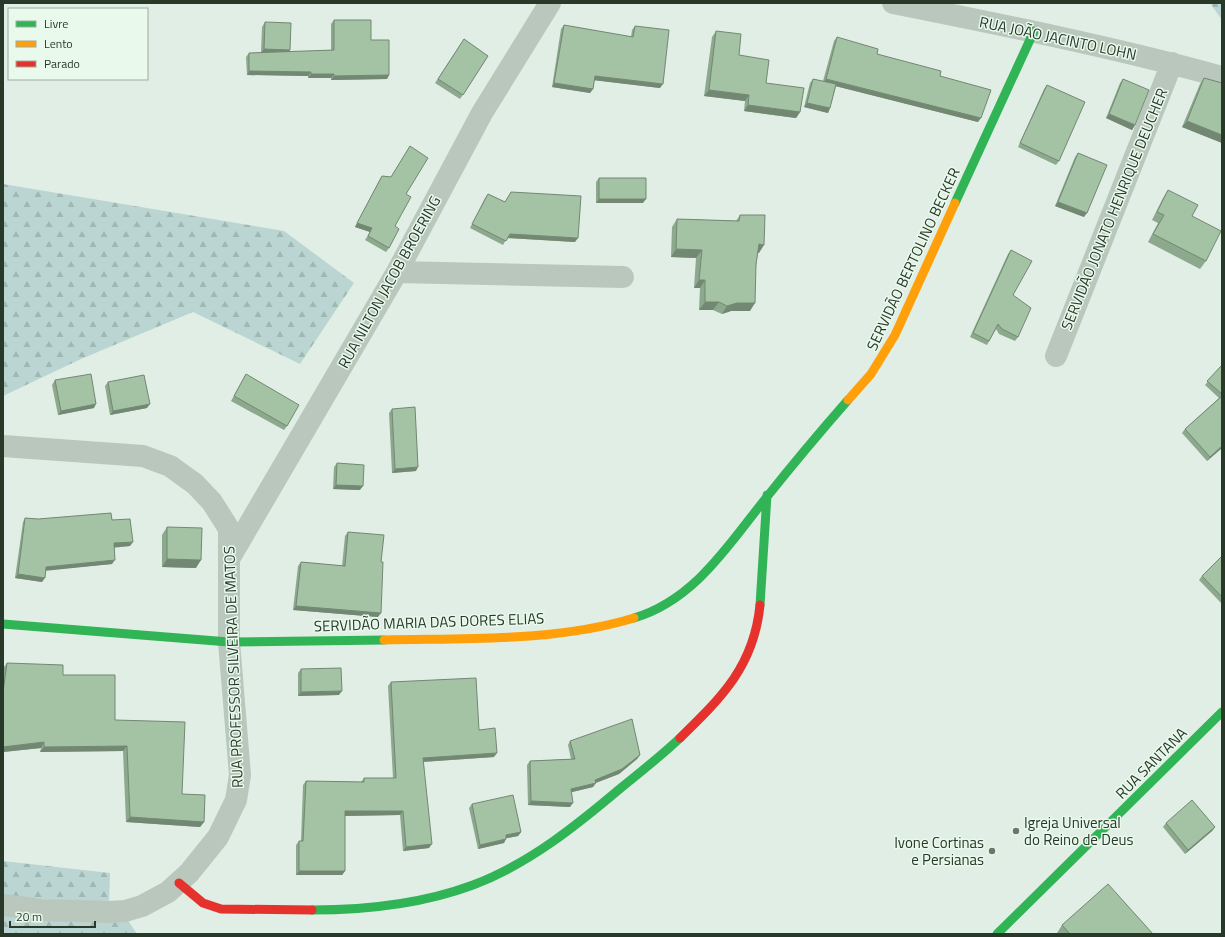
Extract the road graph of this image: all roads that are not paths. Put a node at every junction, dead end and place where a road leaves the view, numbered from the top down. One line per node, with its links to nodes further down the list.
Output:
1 (550, 3): 6 (street, RUA NILTON JACOB BROERING)
2 (893, 3): 3 (street, RUA JOÃO JACINTO LOHN)
3 (1034, 31): 4 (street, RUA JOÃO JACINTO LOHN); 10 (street, SERVIDÃO BERTOLINO BECKER)
4 (1172, 63): 5 (street, RUA JOÃO JACINTO LOHN); 8 (street, SERVIDÃO JONATO HENRIQUE DEUCHER)
5 (1222, 77)
6 (397, 272): 7 (street); 11 (street, RUA NILTON JACOB BROERING)
7 (623, 277)
8 (1056, 356)
9 (3, 446): 11 (street, RUA PROFESSOR SILVEIRA DE MATOS)
10 (767, 495): 13 (street, SERVIDÃO MARIA DAS DORES ELIAS); 15 (street)
11 (228, 561): 13 (street, RUA PROFESSOR SILVEIRA DE MATOS)
12 (3, 624): 13 (street, SERVIDÃO MARIA DAS DORES ELIAS)
13 (229, 642): 15 (street, RUA PROFESSOR SILVEIRA DE MATOS)
14 (1222, 712): 17 (street, RUA SANTANA)
15 (179, 883): 16 (street, RUA PROFESSOR SILVEIRA DE MATOS)
16 (3, 905)
17 (996, 934)

